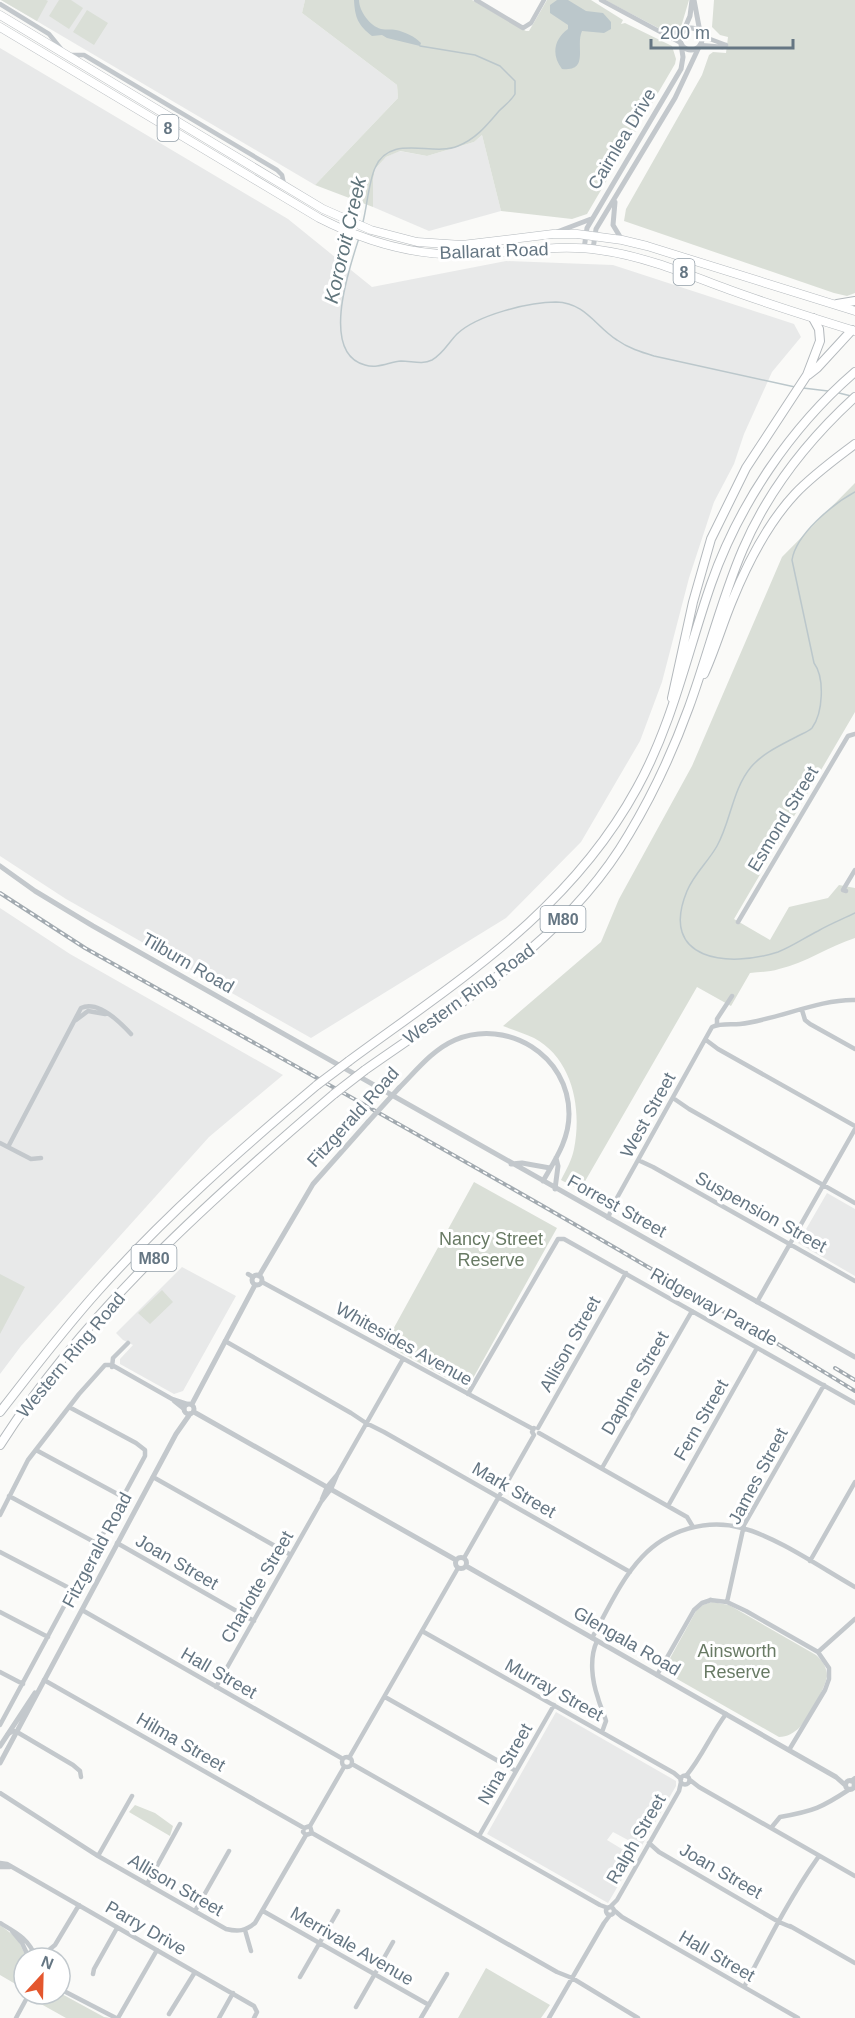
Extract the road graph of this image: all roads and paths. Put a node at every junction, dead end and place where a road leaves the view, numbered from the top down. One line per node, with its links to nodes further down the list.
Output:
1 (476, 0): 2 (street)
2 (544, 0)
3 (601, 0): 11 (street)
4 (693, 0): 9 (street); 12 (street)
5 (0, 4): 17 (street)
6 (0, 15): 7 (highway, Ballarat Road / 8)
7 (15, 24): 10 (highway); 13 (highway, Ballarat Road / 8)
8 (0, 27): 10 (highway, Ballarat Road / 8)
9 (683, 32): 11 (street); 12 (street); 14 (street)
10 (12, 34): 16 (highway, Ballarat Road / 8)
11 (666, 34): 14 (street)
12 (701, 34): 15 (street); 15 (street)
13 (42, 40): 16 (highway); 17 (highway, Ballarat Road / 8)
14 (681, 43): 15 (street); 19 (street, Cairnlea Drive)
15 (700, 46): 18 (street, Cairnlea Drive)
16 (36, 49): 26 (highway, Ballarat Road / 8)
17 (65, 55): 24 (highway, Ballarat Road / 8)
18 (616, 198): 22 (street, Cairnlea Drive); 23 (street)
19 (592, 219): 20 (street); 21 (street, Cairnlea Drive)
20 (553, 234): 21 (highway, Ballarat Road / 8); 24 (highway, Ballarat Road / 8)
21 (585, 235): 22 (highway, Ballarat Road / 8); 25 (street, Cairnlea Drive)
22 (595, 236): 23 (highway, Ballarat Road / 8); 25 (street, Cairnlea Drive)
23 (622, 240): 28 (highway, Ballarat Road / 8)
24 (476, 244): 26 (highway)
25 (588, 249): 26 (highway, Ballarat Road / 8); 30 (highway, Ballarat Road / 8)
26 (477, 254)
27 (855, 301): 28 (highway)
28 (837, 304): 29 (highway, Ballarat Road / 8)
29 (855, 311)
30 (813, 318): 31 (highway, Ballarat Road / 8); 33 (highway)
31 (854, 329): 33 (highway)
32 (855, 372): 38 (highway, Western Ring Road / M80)
33 (807, 375): 38 (highway)
34 (855, 397): 36 (highway, Western Ring Road / M80)
35 (855, 444): 36 (highway)
36 (689, 707): 85 (highway, Western Ring Road / M80, bridge)
37 (855, 734): 42 (street, Esmond Street)
38 (662, 736): 82 (highway, Western Ring Road / M80, bridge)
39 (0, 866): 50 (street, Tilburn Road)
40 (855, 870): 41 (street)
41 (846, 891)
42 (738, 922)
43 (732, 996): 46 (street, West Street)
44 (855, 1000): 45 (street)
45 (802, 1010): 46 (street); 49 (street)
46 (717, 1026): 48 (street, West Street)
47 (131, 1034): 54 (street)
48 (706, 1041): 51 (street, West Street); 52 (street)
49 (855, 1049)
50 (365, 1081): 58 (street, Forrest Street)
51 (672, 1100): 57 (street, West Street); 61 (street)
52 (855, 1127): 61 (street)
53 (0, 1143): 54 (street)
54 (8, 1147): 55 (street)
55 (41, 1158)
56 (556, 1158): 59 (street, Fitzgerald Road); 62 (street); 67 (street, Fitzgerald Road, bridge)
57 (639, 1158): 64 (street, West Street); 65 (street, Suspension Street)
58 (511, 1164): 59 (street); 60 (street, Forrest Street)
59 (550, 1168): 60 (street, Fitzgerald Road)
60 (543, 1181): 62 (street, Forrest Street)
61 (823, 1185): 63 (street); 65 (street)
62 (555, 1189): 64 (street, Forrest Street)
63 (855, 1203)
64 (606, 1217): 69 (street, Forrest Street)
65 (790, 1244): 68 (street, Suspension Street); 69 (street)
66 (626, 1273): 70 (street, Ridgeway Parade); 78 (street, Ridgeway Parade); 84 (street, Allison Street)
67 (256, 1277): 71 (street, Fitzgerald Road); 75 (street, Whitesides Avenue)
68 (855, 1281)
69 (757, 1302): 74 (street, Forrest Street)
70 (692, 1311): 73 (street, Ridgeway Parade); 87 (street, Daphne Street)
71 (225, 1341): 81 (street, Fitzgerald Road); 83 (street, Mark Street)
72 (128, 1343): 76 (street)
73 (757, 1348): 77 (street, Ridgeway Parade); 94 (street, Fern Street)
74 (855, 1357)
75 (403, 1359): 78 (street, Whitesides Avenue); 83 (street, Charlotte Street)
76 (112, 1366): 80 (street); 81 (street)
77 (824, 1385): 79 (street, Ridgeway Parade); 97 (street, James Street)
78 (468, 1394): 84 (street, Whitesides Avenue)
79 (855, 1403)
80 (69, 1407): 86 (street); 92 (street)
81 (188, 1409): 88 (street, Fitzgerald Road); 90 (street)
82 (0, 1412)
83 (367, 1422): 90 (street, Charlotte Street); 93 (street, Mark Street)
84 (536, 1431): 87 (street, Whitesides Avenue); 93 (street, Allison Street)
85 (0, 1444)
86 (36, 1450): 91 (street); 92 (street)
87 (602, 1468): 94 (street, Whitesides Avenue)
88 (153, 1477): 98 (street, Fitzgerald Road); 101 (street)
89 (855, 1482): 104 (street)
90 (329, 1488): 101 (street, Charlotte Street); 103 (street)
91 (9, 1496): 95 (street); 99 (street)
92 (123, 1497): 99 (street)
93 (499, 1497): 102 (street, Allison Street); 107 (street, Mark Street)
94 (668, 1506): 96 (street, Whitesides Avenue)
95 (0, 1515)
96 (693, 1527): 97 (street); 107 (street)
97 (743, 1528): 104 (street); 110 (street, James Street)
98 (117, 1543): 111 (street, Fitzgerald Road); 114 (street, Joan Street)
99 (99, 1544): 109 (street)
100 (0, 1552): 109 (street)
101 (291, 1555): 114 (street, Charlotte Street)
102 (464, 1558): 103 (street); 105 (street)
103 (456, 1560): 106 (street)
104 (810, 1562): 108 (street)
105 (466, 1566): 106 (street); 117 (street, Glengala Road)
106 (458, 1568): 115 (street)
107 (630, 1572): 117 (street)
108 (855, 1587)
109 (73, 1590): 116 (street)
110 (727, 1601): 118 (street); 120 (street)
111 (82, 1610): 121 (street, Fitzgerald Road); 123 (street, Hall Street)
112 (0, 1612): 116 (street)
113 (855, 1619): 118 (street)
114 (254, 1621): 123 (street, Charlotte Street)
115 (422, 1631): 124 (street); 125 (street, Murray Street)
116 (48, 1637): 122 (street)
117 (595, 1640): 120 (street, Glengala Road); 128 (street)
118 (818, 1653): 134 (street)
119 (0, 1672): 122 (street)
120 (657, 1675): 126 (street, Glengala Road)
121 (44, 1680): 129 (street, Fitzgerald Road); 130 (street, Fitzgerald Road); 147 (street, Hilma Street)
122 (23, 1684): 127 (street)
123 (216, 1687): 136 (street, Hall Street)
124 (385, 1697): 135 (street); 140 (street)
125 (554, 1705): 128 (street, Murray Street); 140 (street, Nina Street)
126 (723, 1713): 134 (street, Glengala Road); 142 (street, Ralph Street)
127 (0, 1725)
128 (600, 1731): 142 (street, Murray Street)
129 (17, 1732): 130 (street); 131 (street); 132 (street, Fitzgerald Road)
130 (5, 1738): 133 (street, Fitzgerald Road)
131 (26, 1738): 132 (street); 141 (street)
132 (13, 1740): 137 (street, Fitzgerald Road)
133 (0, 1746)
134 (789, 1750): 143 (street, Glengala Road)
135 (349, 1758): 136 (street); 138 (street)
136 (343, 1759): 139 (street)
137 (0, 1763)
138 (352, 1764): 139 (street); 151 (street)
139 (344, 1767): 147 (street)
140 (516, 1771): 151 (street, Nina Street)
141 (81, 1778)
142 (686, 1780): 148 (street, Murray Street); 152 (street, Ralph Street)
143 (851, 1785): 148 (street)
144 (0, 1793): 155 (street, Allison Street)
145 (132, 1796): 155 (street)
146 (180, 1824): 158 (street)
147 (307, 1827): 149 (street); 150 (street)
148 (771, 1828): 154 (street, Murray Street)
149 (312, 1833): 150 (street); 180 (street)
150 (306, 1835): 161 (street)
151 (479, 1836): 163 (street)
152 (648, 1846): 163 (street, Ralph Street); 164 (street, Joan Street)
153 (229, 1851): 160 (street)
154 (817, 1855): 157 (street, Murray Street); 164 (street)
155 (98, 1856): 158 (street, Allison Street)
156 (1, 1865): 159 (street, Parry Drive)
157 (855, 1876)
158 (147, 1884): 160 (street, Allison Street)
159 (79, 1905): 166 (street, Parry Drive); 171 (street)
160 (195, 1911): 167 (street, Allison Street)
161 (263, 1911): 167 (street); 169 (street, Merrivale Avenue)
162 (338, 1911): 169 (street)
163 (611, 1911): 180 (street, Ralph Street); 181 (street, Hall Street)
164 (780, 1920): 174 (street, Joan Street); 181 (street)
165 (0, 1923): 170 (street)
166 (117, 1928): 172 (street, Parry Drive); 176 (street)
167 (245, 1930): 173 (street)
168 (393, 1942): 177 (street)
169 (320, 1943): 177 (street, Merrivale Avenue); 179 (street)
170 (28, 1946)
171 (54, 1946)
172 (157, 1950): 175 (street, Parry Drive); 187 (street)
173 (251, 1951)
174 (855, 1963)
175 (195, 1972): 182 (street, Parry Drive); 186 (street)
176 (93, 1974)
177 (374, 1974): 184 (street, Merrivale Avenue); 185 (street)
178 (447, 1974): 184 (street)
179 (300, 1977)
180 (571, 1980): 191 (street, Ralph Street); 192 (street)
181 (742, 1986): 193 (street, Hall Street)
182 (233, 1994): 188 (street); 189 (street, Parry Drive)
183 (72, 1995): 187 (street)
184 (429, 2005): 190 (street)
185 (356, 2007)
186 (169, 2014)
187 (117, 2018)
188 (219, 2018)
189 (254, 2018)
190 (422, 2018)
191 (549, 2018)
192 (638, 2018)
193 (798, 2018)

